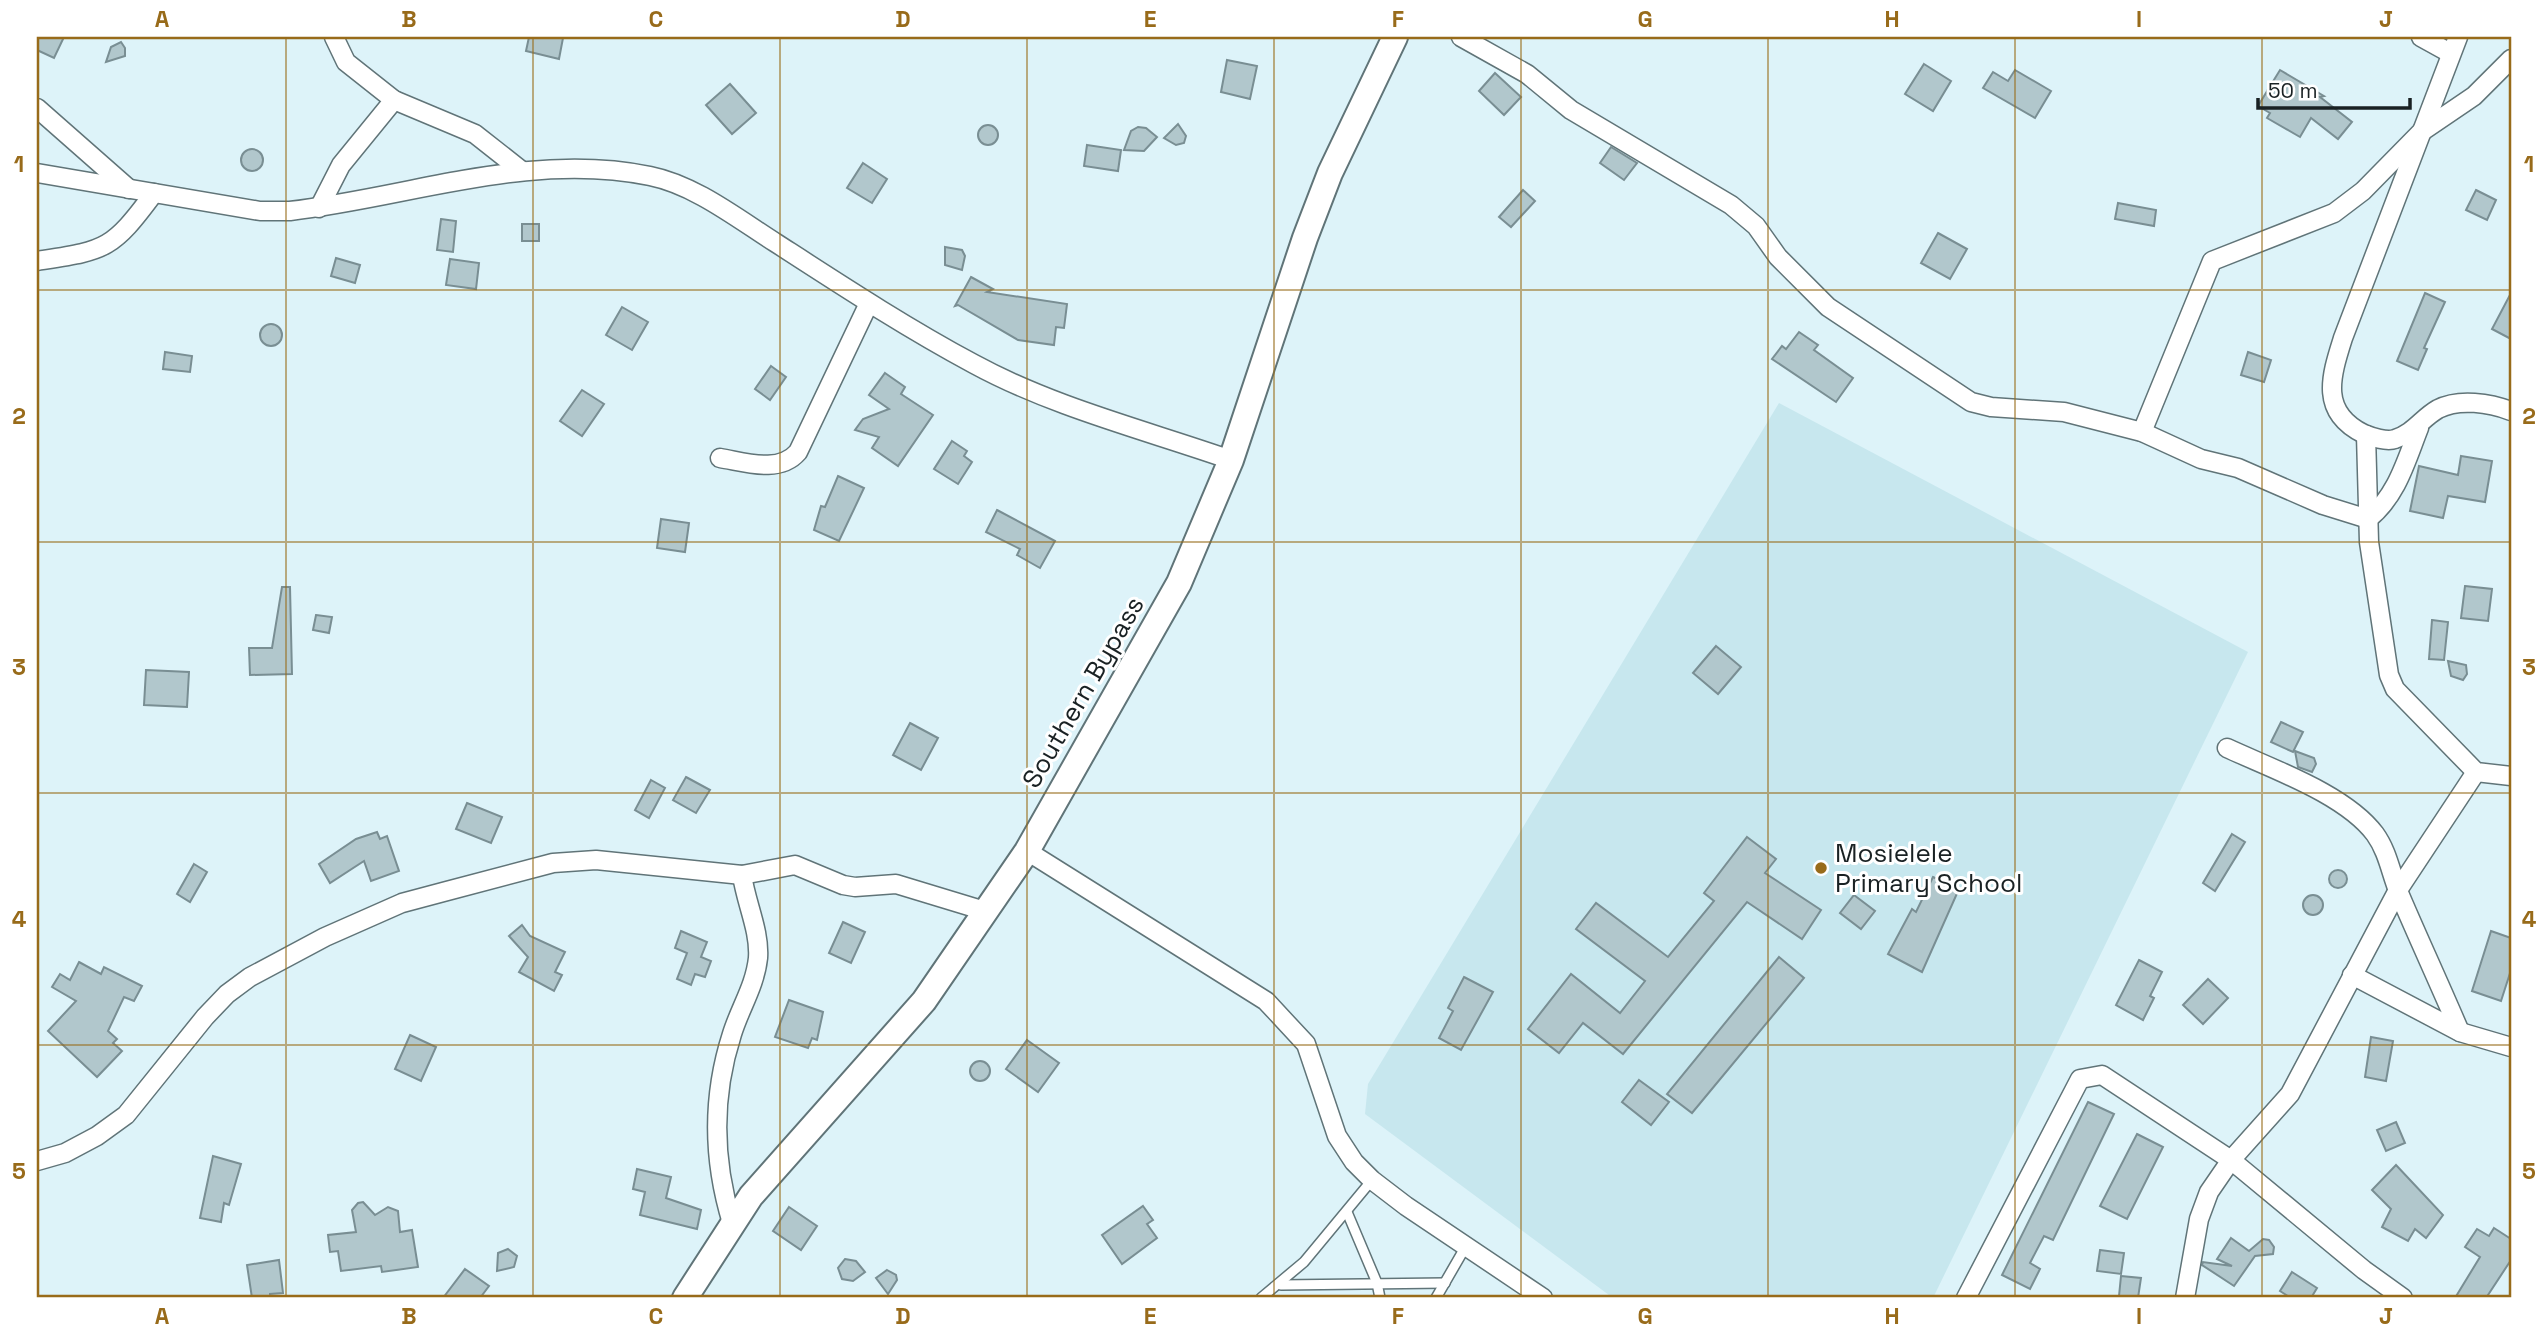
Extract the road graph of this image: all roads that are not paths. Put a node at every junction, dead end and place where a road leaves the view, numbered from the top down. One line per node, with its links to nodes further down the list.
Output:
1 (334, 37): 8 (street)
2 (1394, 37): 23 (street, Southern Bypass)
3 (1461, 37): 20 (street)
4 (2421, 37): 6 (street)
5 (2458, 37): 6 (street)
6 (2450, 53): 10 (street)
7 (2511, 59): 10 (street)
8 (394, 100): 11 (street); 15 (street)
9 (37, 108): 13 (street)
10 (2421, 132): 20 (street); 21 (street)
11 (522, 171): 15 (street); 17 (street)
12 (37, 173): 13 (street)
13 (129, 189): 14 (street)
14 (154, 193): 15 (street); 16 (street)
15 (319, 208)
16 (37, 261)
17 (869, 303): 22 (street); 23 (street)
18 (2511, 411): 19 (street)
19 (2419, 428): 21 (street); 24 (street)
20 (2142, 432): 24 (street)
21 (2366, 435): 24 (street)
22 (720, 458)
23 (1231, 460): 28 (street, Southern Bypass)
24 (2368, 519): 26 (street)
25 (2227, 748): 30 (street)
26 (2476, 772): 27 (street); 30 (street)
27 (2511, 776)
28 (1027, 851): 31 (street, Southern Bypass); 37 (street)
29 (742, 875): 31 (street); 36 (street); 39 (street)
30 (2398, 890): 32 (street); 33 (street)
31 (985, 911): 39 (street, Southern Bypass)
32 (2352, 975): 33 (street); 35 (street)
33 (2460, 1031): 34 (street)
34 (2511, 1047)
35 (2231, 1160): 49 (street); 50 (street); 51 (street)
36 (37, 1161)
37 (1371, 1180): 38 (lane); 40 (street)
38 (1347, 1212): 41 (lane); 43 (lane)
39 (732, 1223): 44 (street, Southern Bypass)
40 (1466, 1246): 42 (lane); 48 (street)
41 (1377, 1283): 42 (lane); 43 (lane); 46 (lane)
42 (1445, 1283): 47 (lane)
43 (1281, 1285): 45 (lane)
44 (685, 1298)
45 (1261, 1298)
46 (1380, 1298)
47 (1436, 1298)
48 (1543, 1298)
49 (1966, 1298)
50 (2185, 1298)
51 (2403, 1298)

